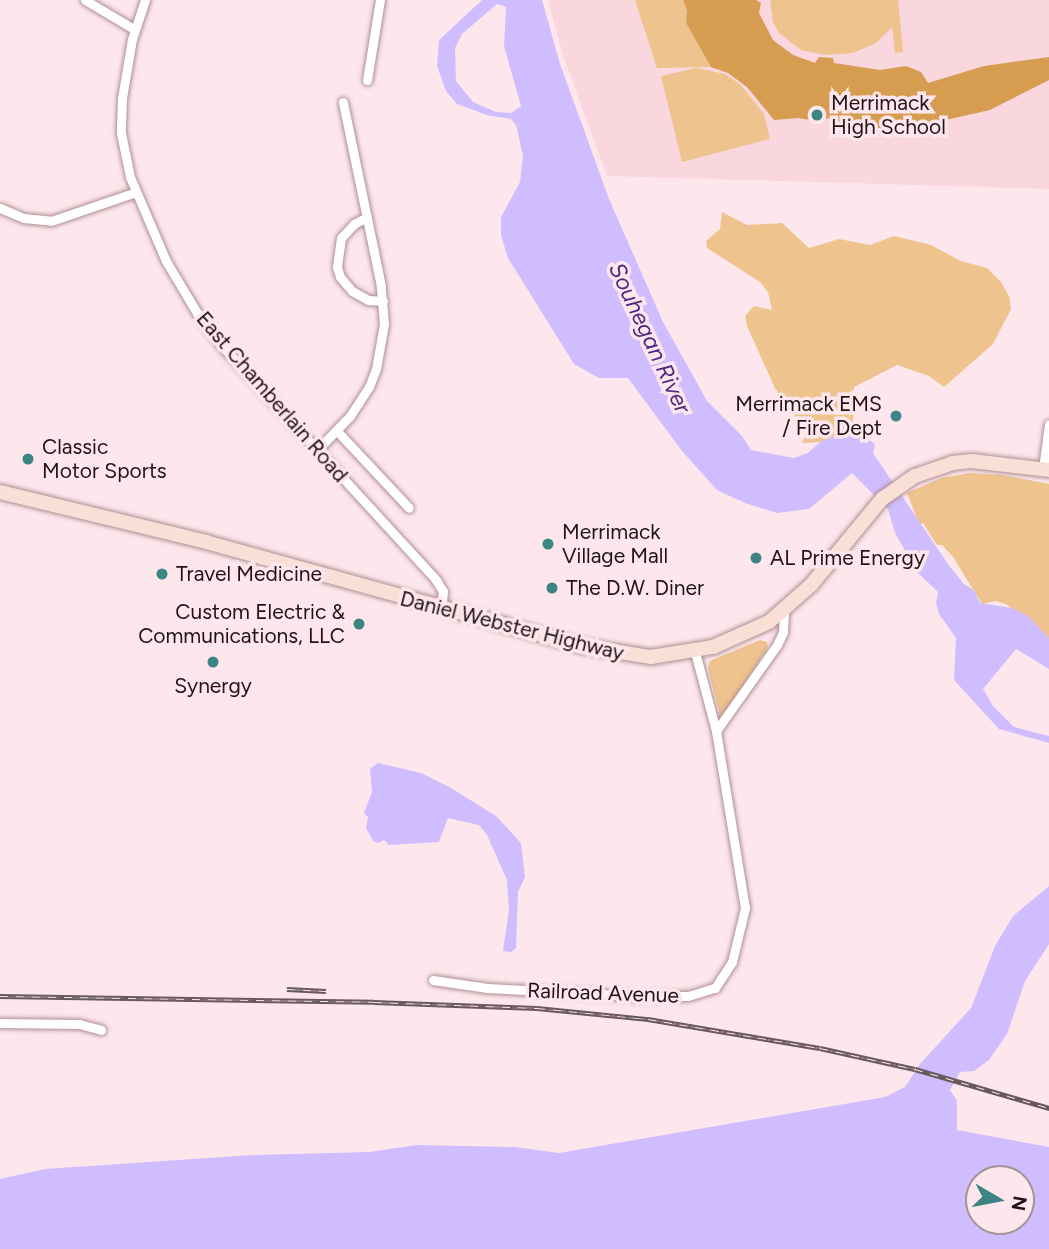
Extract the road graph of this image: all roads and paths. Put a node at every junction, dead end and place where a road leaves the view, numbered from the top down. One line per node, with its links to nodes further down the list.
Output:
1 (85, 0): 4 (street)
2 (145, 0): 4 (street, East Chamberlain Road)
3 (380, 0): 5 (street)
4 (134, 29): 7 (street, East Chamberlain Road)
5 (367, 80)
6 (343, 102): 9 (street)
7 (136, 192): 8 (street); 13 (street, East Chamberlain Road)
8 (0, 208)
9 (367, 217): 10 (street); 10 (street)
10 (383, 301): 12 (street)
11 (1049, 424): 14 (street)
12 (337, 431): 13 (street); 16 (street)
13 (317, 450): 17 (street, East Chamberlain Road)
14 (1046, 470): 18 (main road, Daniel Webster Highway)
15 (0, 492): 17 (main road, Daniel Webster Highway)
16 (409, 508)
17 (441, 609): 19 (main road, Daniel Webster Highway)
18 (784, 611): 19 (main road, Daniel Webster Highway); 20 (street)
19 (695, 652): 20 (street, Railroad Avenue)
20 (716, 731): 21 (street, Railroad Avenue)
21 (433, 980)
22 (0, 1023): 23 (street)
23 (100, 1030)

